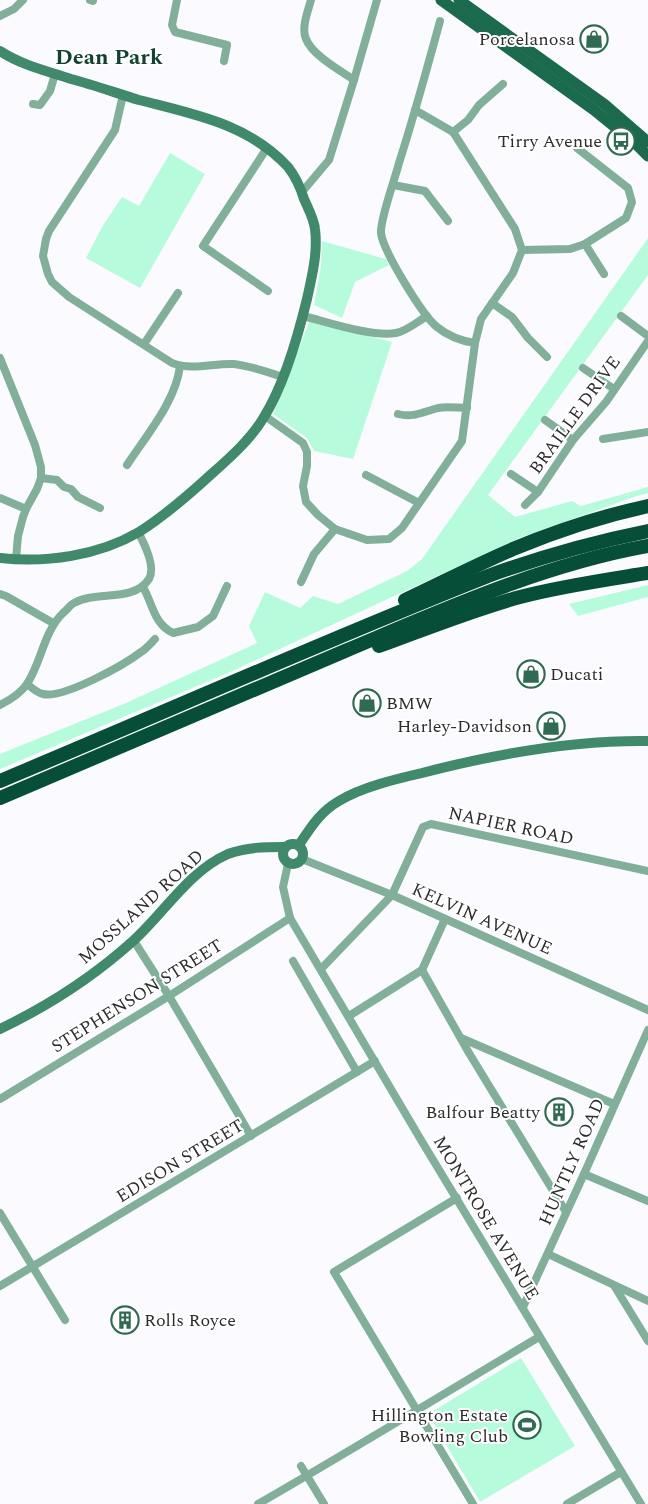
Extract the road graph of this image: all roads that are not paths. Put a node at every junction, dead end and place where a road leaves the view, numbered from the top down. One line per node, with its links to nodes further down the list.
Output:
1 (23, 0): 7 (street)
2 (178, 0): 10 (street)
3 (311, 0): 14 (street)
4 (377, 0): 14 (street)
5 (441, 0): 23 (main road)
6 (459, 0): 20 (main road)
7 (0, 16)
8 (440, 21): 18 (street)
9 (229, 36): 10 (street)
10 (227, 45): 12 (street)
11 (0, 51): 13 (street)
12 (224, 60)
13 (55, 74): 16 (street); 17 (street)
14 (354, 80): 25 (street)
15 (502, 84): 19 (street)
16 (123, 95): 21 (street); 39 (street)
17 (38, 107)
18 (415, 110): 19 (street); 24 (street)
19 (453, 132): 28 (street)
20 (648, 142)
21 (267, 148): 25 (street); 30 (street)
22 (577, 148): 27 (street)
23 (648, 156)
24 (393, 185): 26 (street); 34 (street)
25 (302, 192): 33 (street)
26 (448, 221)
27 (585, 244): 28 (street); 29 (street)
28 (522, 250): 32 (street)
29 (604, 274)
30 (268, 291)
31 (178, 293): 39 (street)
32 (492, 303): 38 (street); 40 (street)
33 (303, 316): 34 (street); 44 (street)
34 (427, 316): 38 (street)
35 (621, 316): 36 (street)
36 (648, 336)
37 (648, 341): 45 (street, BRAILLE DRIVE)
38 (475, 343): 46 (street)
39 (144, 344): 42 (street)
40 (547, 357)
41 (0, 358): 56 (street)
42 (180, 366): 44 (street); 53 (street)
43 (583, 368): 45 (street)
44 (283, 377): 48 (street)
45 (614, 389): 52 (street, BRAILLE DRIVE)
46 (467, 408): 47 (street); 59 (street)
47 (398, 414)
48 (265, 416): 64 (street); 66 (street)
49 (544, 420): 52 (street)
50 (648, 432): 51 (street)
51 (603, 438)
52 (573, 440): 57 (street, BRAILLE DRIVE)
53 (127, 465)
54 (511, 474): 57 (street)
55 (366, 475): 59 (street)
56 (41, 478): 62 (street); 63 (street)
57 (538, 492): 60 (street, BRAILLE DRIVE)
58 (0, 498): 62 (street)
59 (419, 503): 64 (street)
60 (524, 506)
61 (648, 506): 77 (highway)
62 (26, 508): 69 (street)
63 (100, 508)
64 (335, 530): 71 (street)
65 (648, 531): 77 (highway)
66 (138, 532): 69 (street); 73 (street)
67 (648, 546): 82 (highway)
68 (0, 558): 69 (street)
69 (16, 559)
70 (648, 573): 82 (highway)
71 (301, 582)
72 (227, 586): 73 (street)
73 (143, 587): 75 (street)
74 (0, 594): 75 (street)
75 (54, 623): 78 (street)
76 (155, 639): 78 (street)
77 (299, 652): 81 (highway)
78 (27, 684): 79 (street)
79 (0, 705)
80 (648, 741): 83 (street)
81 (0, 781)
82 (0, 798)
83 (299, 845): 84 (street); 85 (street)
84 (284, 847): 86 (street); 91 (street, MOSSLAND ROAD)
85 (302, 859): 86 (street); 88 (street, KELVIN AVENUE)
86 (288, 864): 89 (street, MONTROSE AVENUE)
87 (648, 871): 88 (street, NAPIER ROAD)
88 (392, 895): 90 (street, KELVIN AVENUE); 93 (street, NAPIER ROAD)
89 (290, 918): 93 (street, MONTROSE AVENUE); 95 (street, STEPHENSON STREET)
90 (445, 919): 94 (street); 96 (street, KELVIN AVENUE)
91 (134, 940): 95 (street); 98 (street, MOSSLAND ROAD)
92 (293, 961): 102 (street)
93 (321, 968): 97 (street, MONTROSE AVENUE)
94 (422, 970): 97 (street); 100 (street)
95 (169, 996): 103 (street, STEPHENSON STREET); 105 (street)
96 (648, 1010)
97 (349, 1016): 101 (street, MONTROSE AVENUE)
98 (0, 1029)
99 (648, 1030): 104 (street, HUNTLY ROAD)
100 (461, 1038): 104 (street); 109 (street)
101 (375, 1061): 102 (street, EDISON STREET); 107 (street, MONTROSE AVENUE)
102 (357, 1072): 105 (street, EDISON STREET)
103 (0, 1099)
104 (614, 1104): 106 (street, HUNTLY ROAD)
105 (250, 1136): 112 (street, EDISON STREET)
106 (584, 1174): 108 (street); 109 (street, HUNTLY ROAD)
107 (457, 1198): 116 (street, MONTROSE AVENUE); 120 (street)
108 (648, 1201)
109 (566, 1212): 111 (street, HUNTLY ROAD)
110 (0, 1213): 112 (street)
111 (548, 1254): 114 (street); 116 (street, HUNTLY ROAD)
112 (32, 1267): 113 (street, EDISON STREET); 117 (street)
113 (0, 1286)
114 (614, 1287): 115 (street); 119 (street)
115 (648, 1302)
116 (523, 1307): 118 (street, MONTROSE AVENUE)
117 (65, 1320)
118 (539, 1337): 120 (street); 122 (street, MONTROSE AVENUE)
119 (648, 1341)
120 (416, 1410): 123 (street); 126 (street)
121 (300, 1466): 123 (street)
122 (621, 1472): 127 (street); 128 (street, MONTROSE AVENUE)
123 (307, 1476): 124 (street); 125 (street)
124 (258, 1504)
125 (324, 1504)
126 (473, 1504)
127 (567, 1504)
128 (641, 1504)

